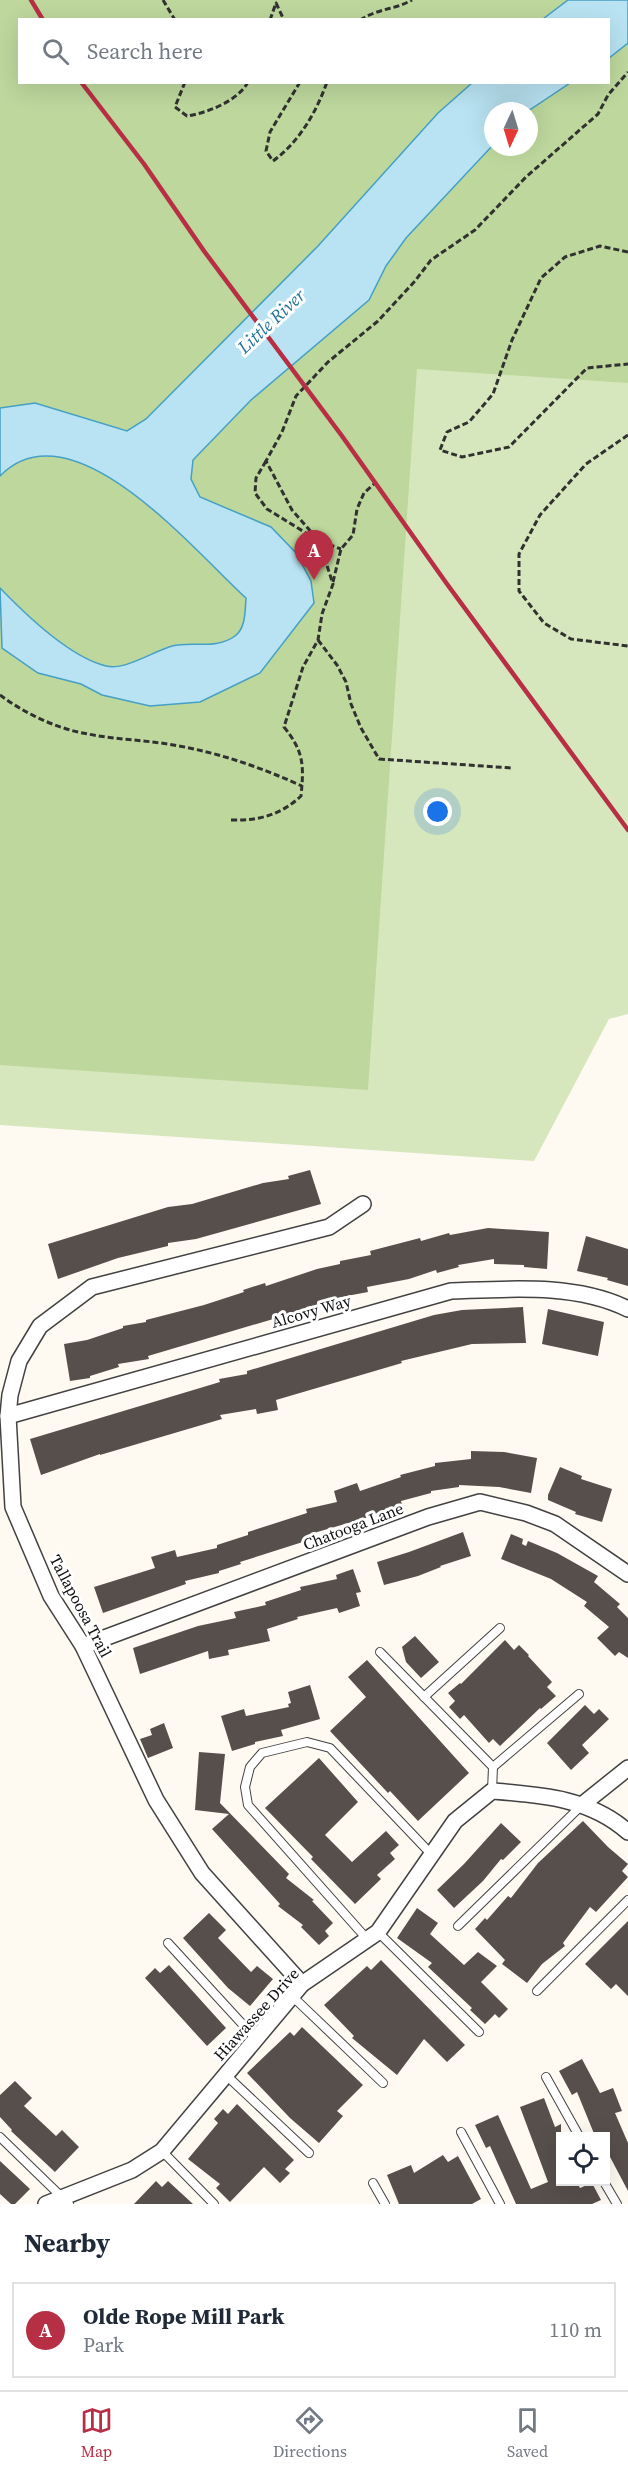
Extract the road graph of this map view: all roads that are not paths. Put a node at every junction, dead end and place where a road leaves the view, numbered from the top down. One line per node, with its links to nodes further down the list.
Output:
1 (363, 1204): 3 (street, Tallapoosa Trail)
2 (628, 1309): 3 (street, Alcovy Way)
3 (8, 1416): 6 (street, Tallapoosa Trail)
4 (628, 1574): 6 (street, Chatooga Lane)
5 (500, 1628): 9 (lane)
6 (83, 1646): 20 (street, Tallapoosa Trail)
7 (380, 1652): 9 (lane)
8 (579, 1694): 10 (lane)
9 (424, 1697): 10 (lane)
10 (493, 1767): 12 (lane)
11 (628, 1768): 13 (street)
12 (492, 1791): 13 (street); 15 (street, Hiawassee Drive)
13 (583, 1804): 14 (street); 17 (lane)
14 (628, 1833)
15 (432, 1855): 18 (street, Hiawassee Drive); 18 (lane)
16 (628, 1900): 21 (lane)
17 (458, 1926)
18 (373, 1935): 20 (street, Hiawassee Drive); 22 (lane)
19 (168, 1943): 23 (lane)
20 (297, 1990): 23 (street, Hiawassee Drive); 26 (lane)
21 (537, 1991)
22 (479, 2032)
23 (256, 2038): 24 (street, Hiawassee Drive)
24 (226, 2075): 30 (street, Hiawassee Drive); 31 (lane)
25 (546, 2077): 28 (lane)
26 (383, 2083)
27 (461, 2132): 38 (lane)
28 (577, 2132)
29 (0, 2137): 34 (lane)
30 (162, 2151): 34 (street, Hiawassee Drive); 36 (lane)
31 (309, 2153)
32 (373, 2183): 37 (lane)
33 (607, 2186): 39 (lane)
34 (65, 2200): 35 (street, Hiawassee Drive)
35 (46, 2204)
36 (214, 2204)
37 (385, 2204)
38 (500, 2204)
39 (617, 2204)

